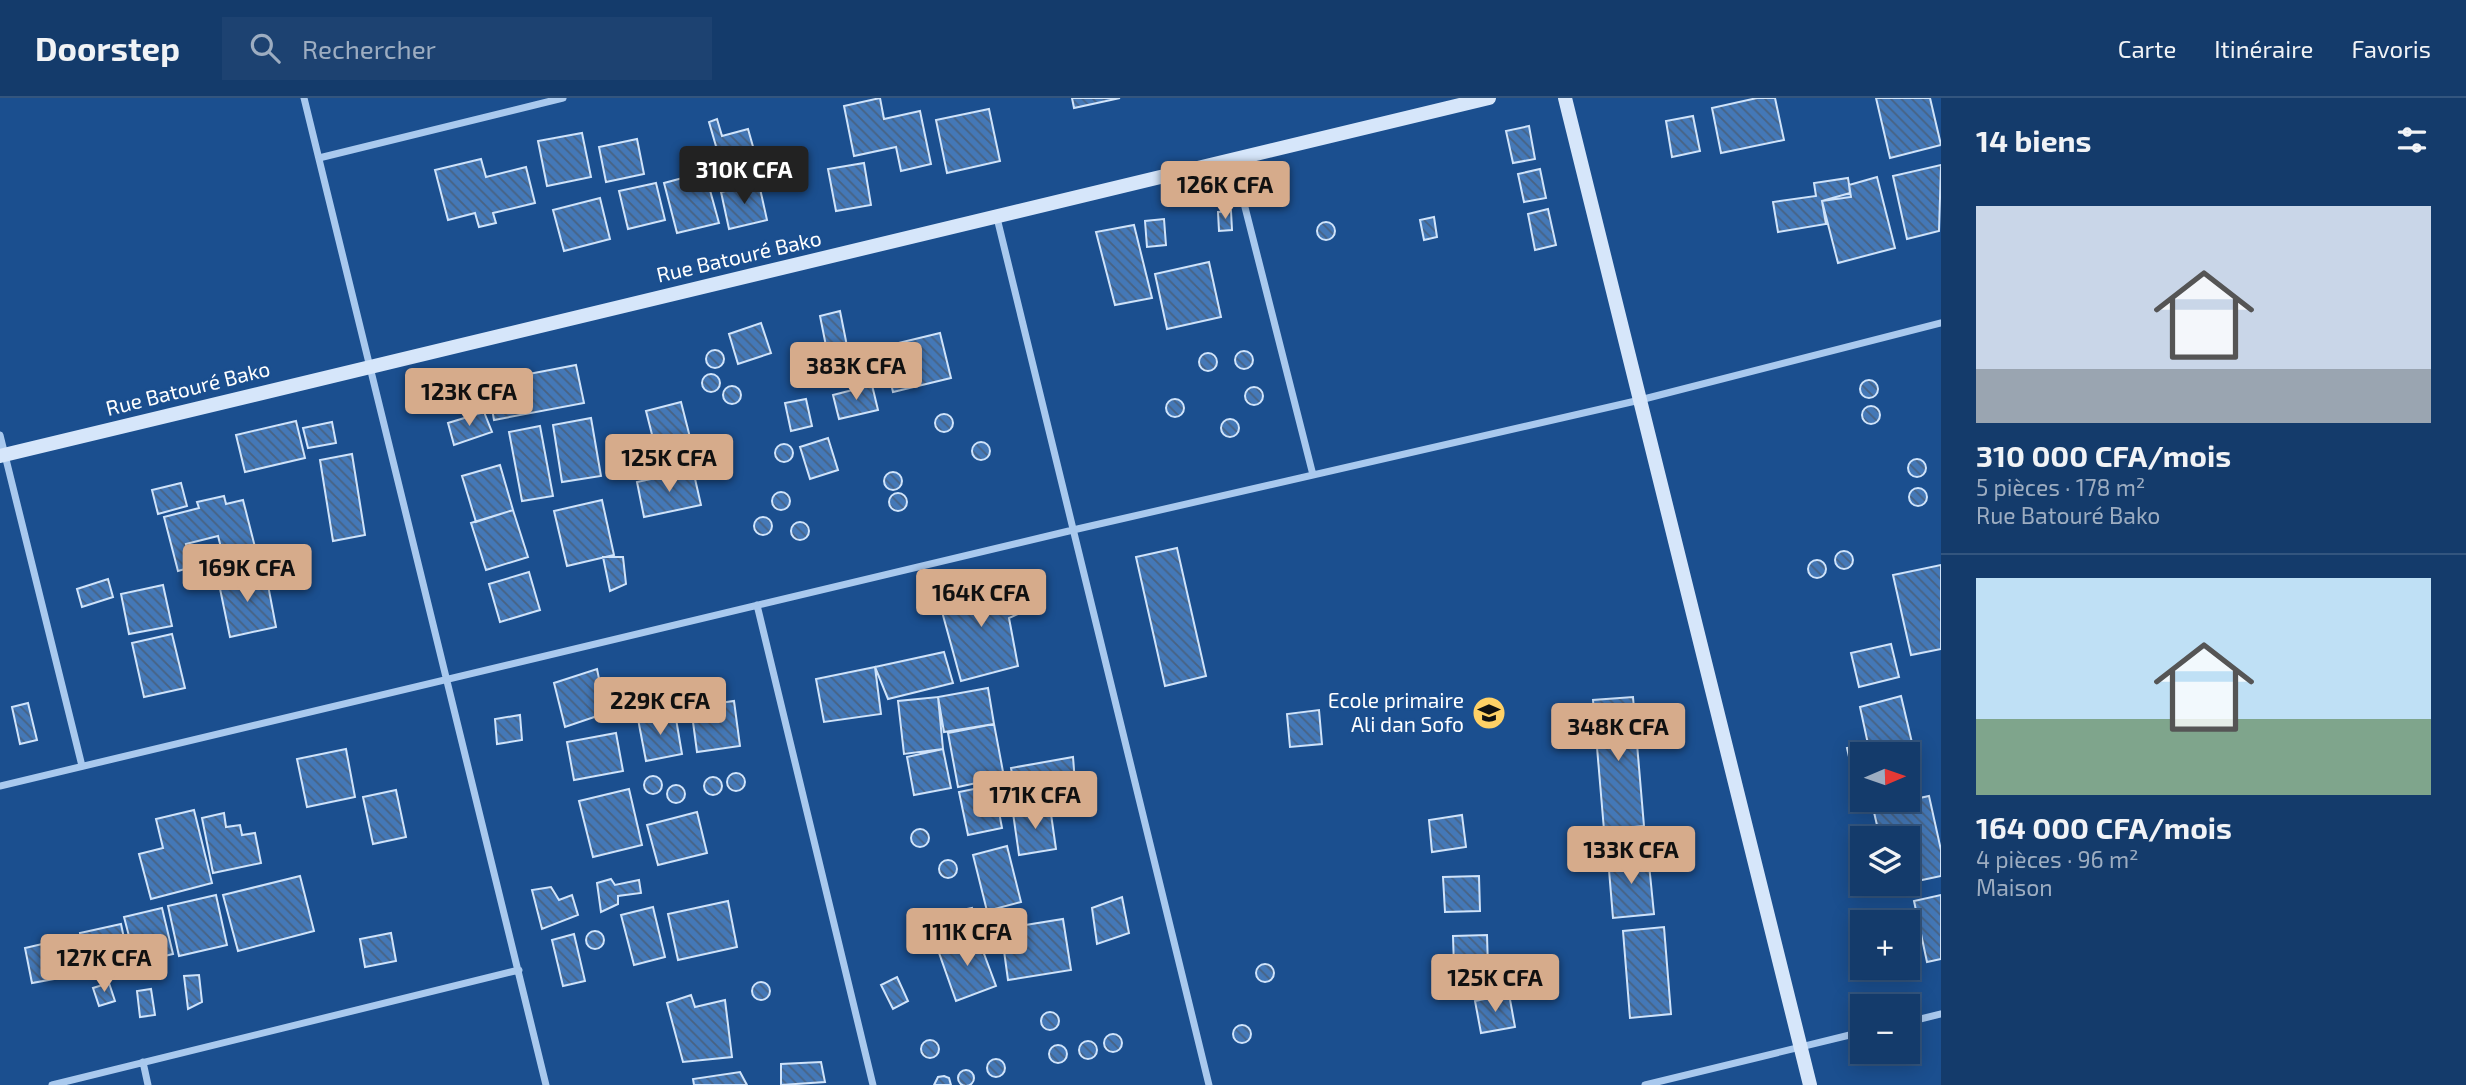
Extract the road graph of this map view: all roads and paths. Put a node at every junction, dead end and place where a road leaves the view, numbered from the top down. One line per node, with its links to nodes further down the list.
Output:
1 (304, 98): 5 (street)
2 (563, 98): 5 (street)
3 (1489, 98): 6 (main road, Rue Batouré Bako)
4 (1565, 98): 10 (main road)
5 (319, 158): 9 (street)
6 (1233, 160): 7 (main road, Rue Batouré Bako); 13 (street)
7 (997, 218): 9 (main road, Rue Batouré Bako); 14 (street)
8 (1941, 323): 10 (street)
9 (370, 367): 12 (main road, Rue Batouré Bako); 16 (street)
10 (1640, 400): 13 (street); 23 (main road)
11 (0, 435): 12 (street)
12 (2, 456): 17 (street)
13 (1313, 475): 14 (street)
14 (1073, 530): 15 (street); 29 (street)
15 (758, 605): 16 (street); 28 (street)
16 (446, 679): 17 (street); 19 (street)
17 (82, 766): 18 (street)
18 (0, 786)
19 (519, 970): 24 (street); 27 (street)
20 (1941, 1014): 21 (street)
21 (1920, 1019)
22 (1850, 1035): 23 (street)
23 (1800, 1047): 30 (street); 31 (main road)
24 (143, 1062): 25 (street); 26 (street)
25 (52, 1085)
26 (148, 1085)
27 (546, 1085)
28 (873, 1085)
29 (1209, 1085)
30 (1645, 1085)
31 (1810, 1085)

